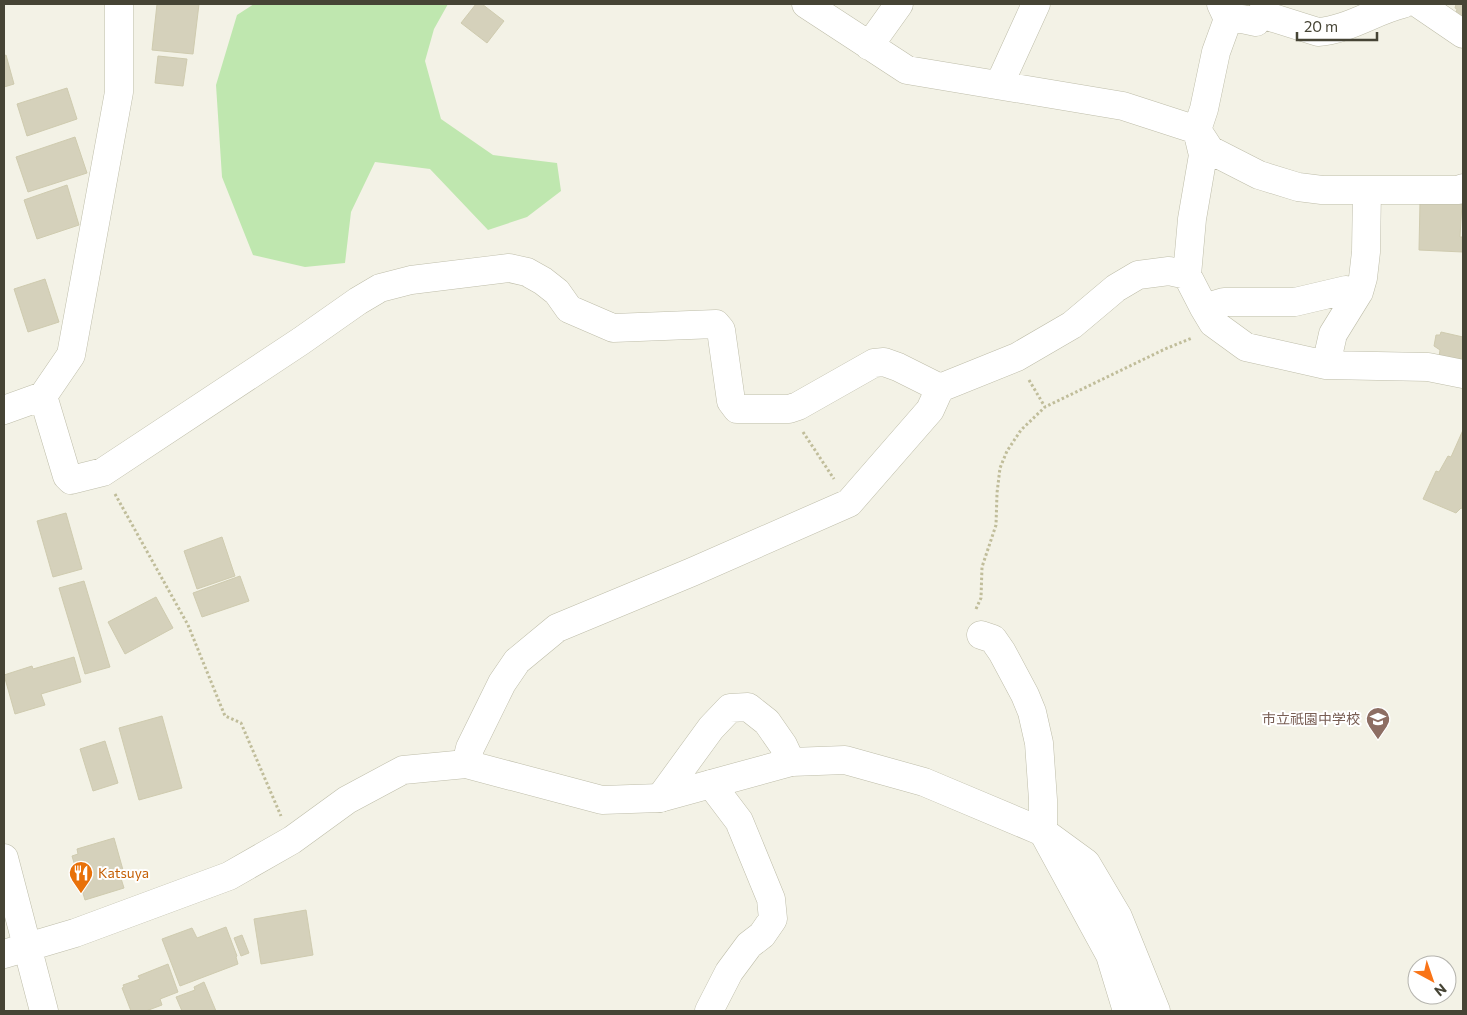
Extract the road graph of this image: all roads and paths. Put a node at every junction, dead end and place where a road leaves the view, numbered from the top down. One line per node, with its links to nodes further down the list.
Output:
1 (119, 4): 20 (street)
2 (806, 4): 9 (street)
3 (899, 4): 9 (street)
4 (1036, 4): 10 (street)
5 (1402, 4): 7 (street)
6 (1418, 4): 8 (street)
7 (1225, 12): 11 (street)
8 (1463, 34)
9 (869, 46): 10 (street)
10 (999, 85): 11 (street)
11 (1197, 130): 13 (street); 14 (street)
12 (1463, 188): 13 (street)
13 (1367, 190): 15 (street)
14 (1187, 275): 16 (street); 19 (street)
15 (1359, 292): 16 (street); 17 (street)
16 (1208, 316): 17 (street); 25 (path)
17 (1326, 365): 18 (street)
18 (1463, 374)
19 (940, 388): 22 (street); 24 (street)
20 (43, 396): 21 (street); 23 (street)
21 (4, 410)
22 (788, 410): 23 (street); 24 (path)
23 (103, 472): 31 (path)
24 (849, 502): 27 (street)
25 (981, 636): 30 (street)
26 (791, 762): 28 (street); 29 (street); 30 (street)
27 (466, 764): 29 (street); 31 (street)
28 (711, 784): 29 (street); 35 (street)
29 (660, 798)
30 (1043, 832): 36 (street); 37 (street)
31 (292, 840): 33 (street)
32 (4, 858): 33 (street)
33 (15, 951): 34 (street)
34 (44, 1011)
35 (709, 1011)
36 (1127, 1011)
37 (1156, 1011)

